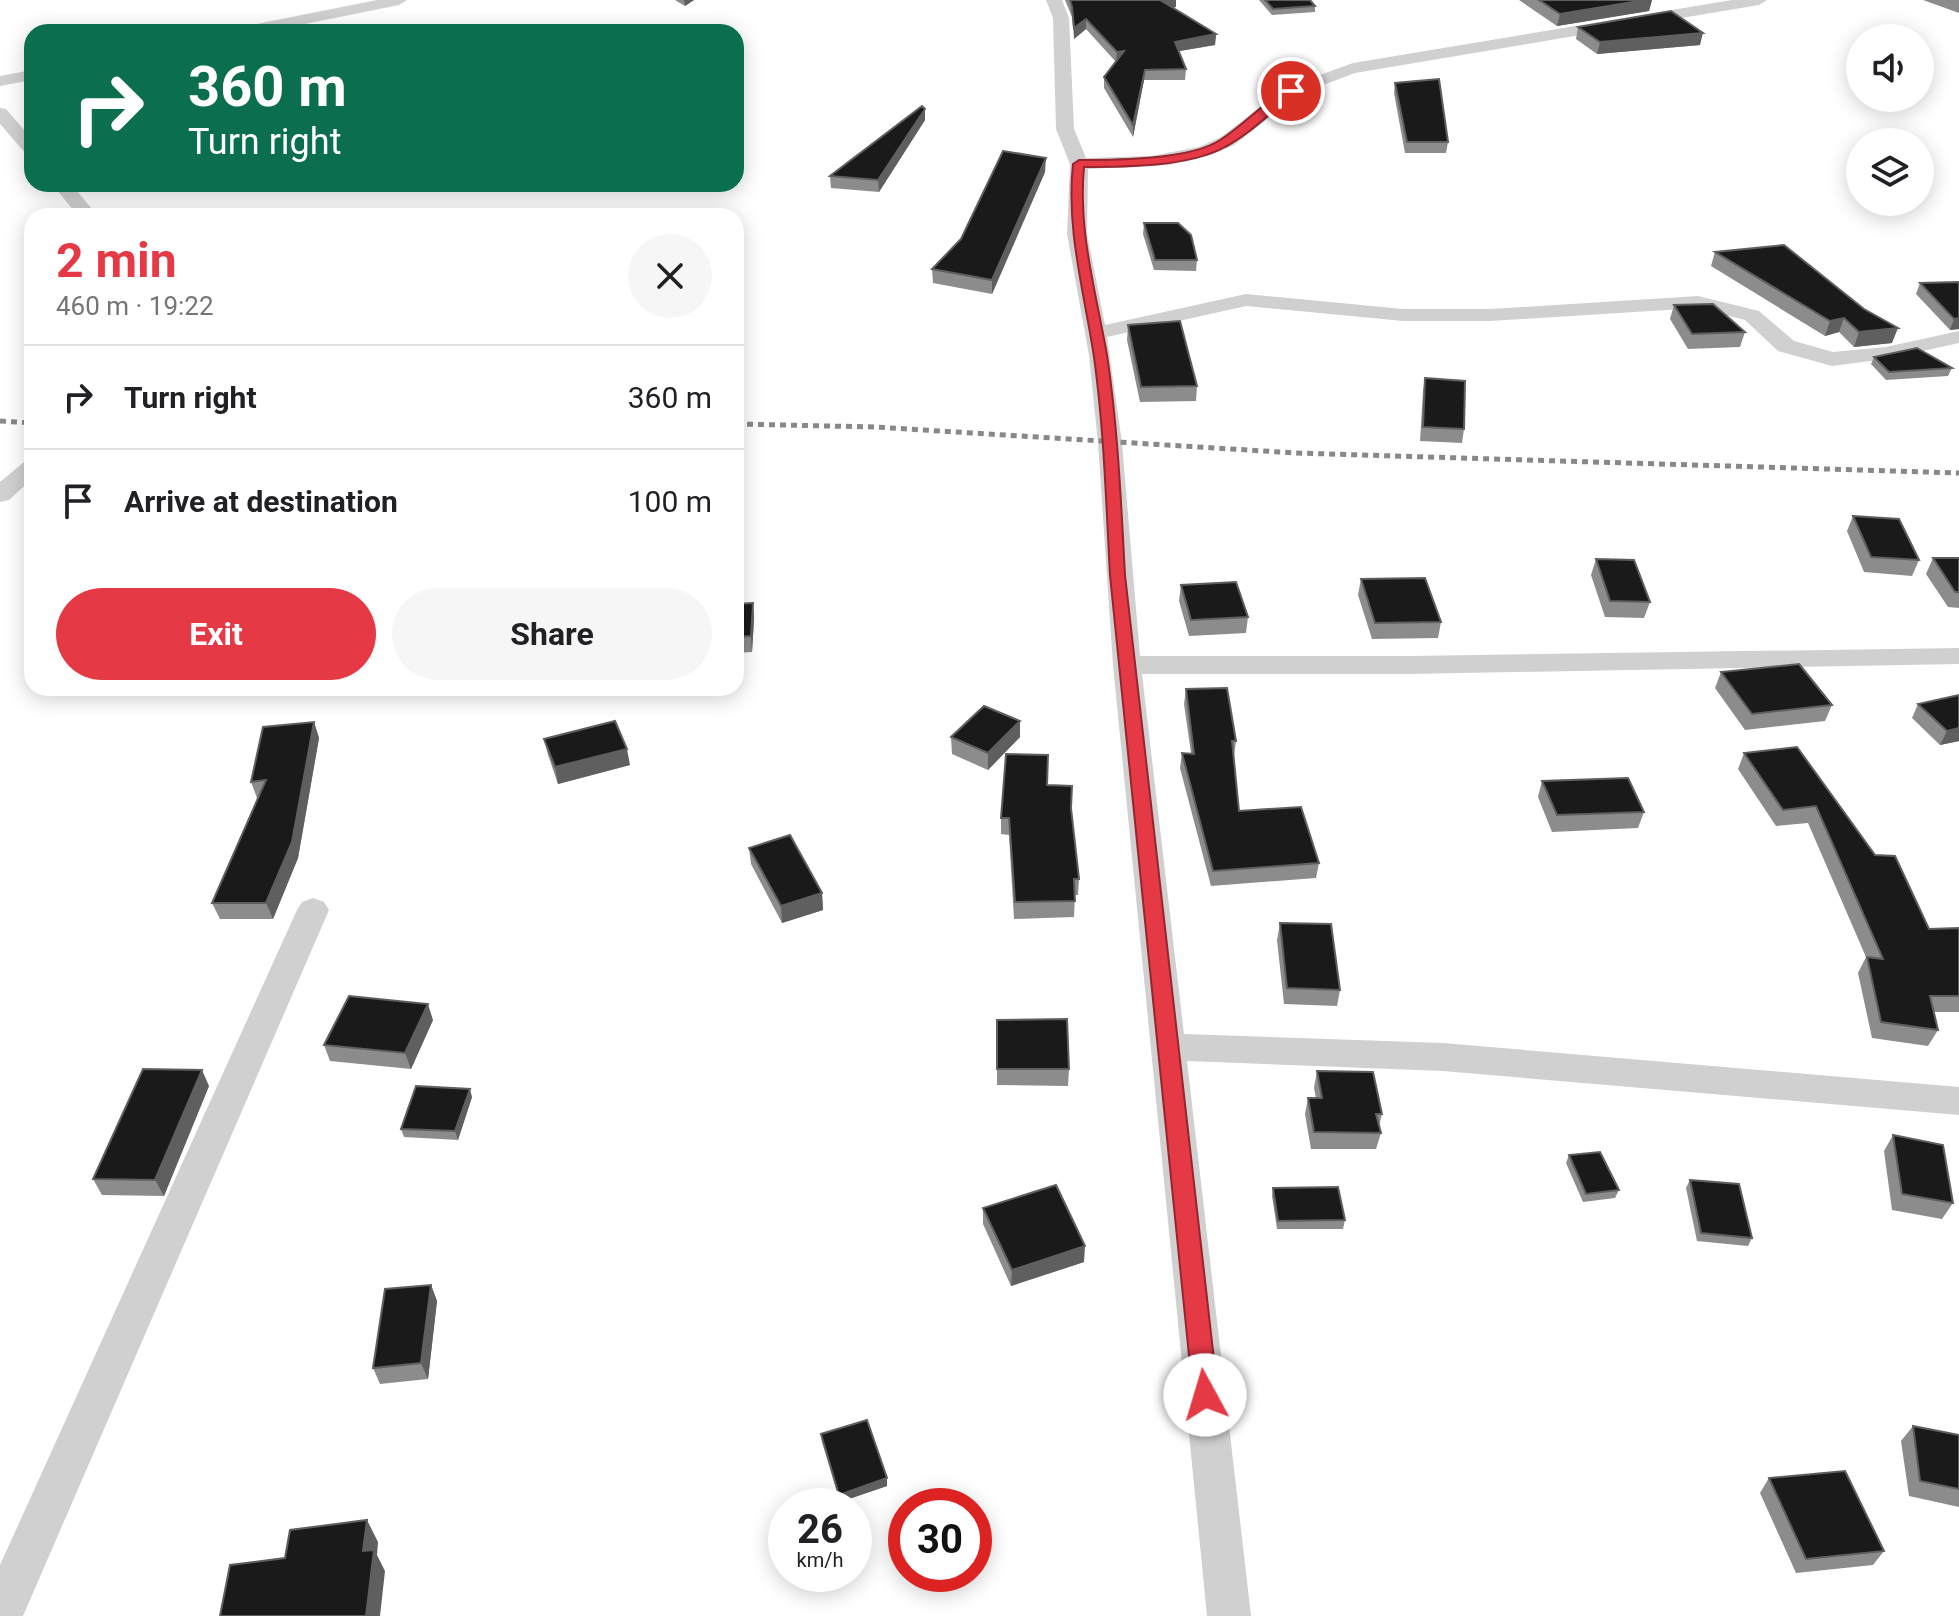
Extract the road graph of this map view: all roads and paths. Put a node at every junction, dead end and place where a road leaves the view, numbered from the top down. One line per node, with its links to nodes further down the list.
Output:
1 (333, 0): 5 (street)
2 (399, 0): 5 (street)
3 (1054, 0): 11 (street)
4 (1759, 0): 11 (street)
5 (347, 11): 6 (street)
6 (282, 24)
7 (24, 76): 8 (street)
8 (0, 81)
9 (0, 113): 10 (street)
10 (24, 141)
11 (1079, 164): 14 (street)
12 (68, 192): 13 (street)
13 (81, 208)
14 (1096, 333): 15 (street); 19 (street)
15 (1959, 337)
16 (24, 474): 17 (street)
17 (0, 495)
18 (1959, 656): 19 (street)
19 (1127, 665): 21 (street)
20 (313, 910): 23 (street)
21 (1168, 1047): 22 (street); 24 (street)
22 (1959, 1101)
23 (0, 1616)
24 (1229, 1616)

